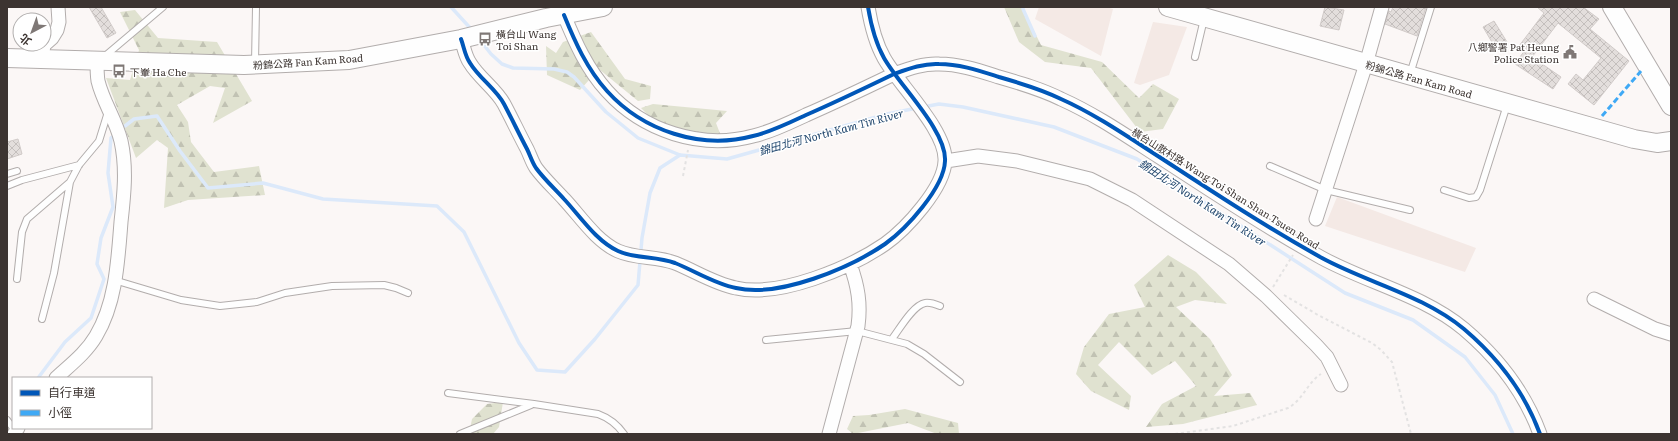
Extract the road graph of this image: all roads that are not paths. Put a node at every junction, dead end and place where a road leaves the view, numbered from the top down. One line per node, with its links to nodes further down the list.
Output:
1 (58, 7): 16 (street)
2 (163, 7): 17 (lane)
3 (256, 7): 19 (lane)
4 (603, 7): 11 (main road, 粉錦公路 Fan Kam Road)
5 (868, 7): 20 (street)
6 (1168, 7): 12 (main road, 粉錦公路 Fan Kam Road)
7 (1382, 7): 18 (street)
8 (1431, 7): 21 (lane)
9 (1612, 7): 22 (main road)
10 (545, 12): 11 (main road, 粉錦公路 Fan Kam Road); 13 (main road, 粉錦公路 Fan Kam Road)
11 (564, 15): 20 (street, 橫台山散村路 Wang Toi Shan Shan Tsuen Road)
12 (1204, 17): 14 (lane); 18 (main road, 粉錦公路 Fan Kam Road)
13 (461, 39): 19 (main road, 粉錦公路 Fan Kam Road); 37 (street)
14 (1195, 57)
15 (7, 58): 16 (main road, 粉錦公路 Fan Kam Road)
16 (42, 58): 17 (main road, 粉錦公路 Fan Kam Road)
17 (99, 60): 19 (main road, 粉錦公路 Fan Kam Road); 24 (street)
18 (1366, 64): 21 (main road, 粉錦公路 Fan Kam Road); 33 (street)
19 (254, 65)
20 (894, 74): 26 (street); 57 (street, 橫台山散村路 Wang Toi Shan Shan Tsuen Road)
21 (1410, 76): 23 (main road, 粉錦公路 Fan Kam Road)
22 (1670, 103)
23 (1508, 104): 25 (main road, 粉錦公路 Fan Kam Road); 34 (lane)
24 (108, 110): 27 (lane); 39 (street)
25 (1671, 141)
26 (946, 161): 37 (street); 50 (street)
27 (79, 166): 31 (lane); 32 (lane)
28 (1270, 166): 33 (lane)
29 (17, 171): 30 (lane)
30 (7, 174)
31 (70, 182): 38 (lane); 43 (lane)
32 (7, 186)
33 (1326, 190): 35 (lane); 36 (street)
34 (1444, 190)
35 (1410, 210)
36 (1316, 219)
37 (850, 264): 44 (street)
38 (17, 280)
39 (114, 280): 40 (lane); 48 (street)
40 (408, 293)
41 (1594, 299): 45 (street)
42 (940, 306): 46 (lane)
43 (42, 319)
44 (857, 331): 46 (lane); 47 (lane); 56 (street)
45 (1671, 334)
46 (892, 339): 49 (lane)
47 (766, 340)
48 (57, 377)
49 (960, 382)
50 (1341, 385)
51 (448, 393): 52 (lane)
52 (534, 404): 53 (lane); 55 (lane)
53 (472, 432): 54 (lane)
54 (460, 434)
55 (624, 434)
56 (829, 434)
57 (1540, 434)

